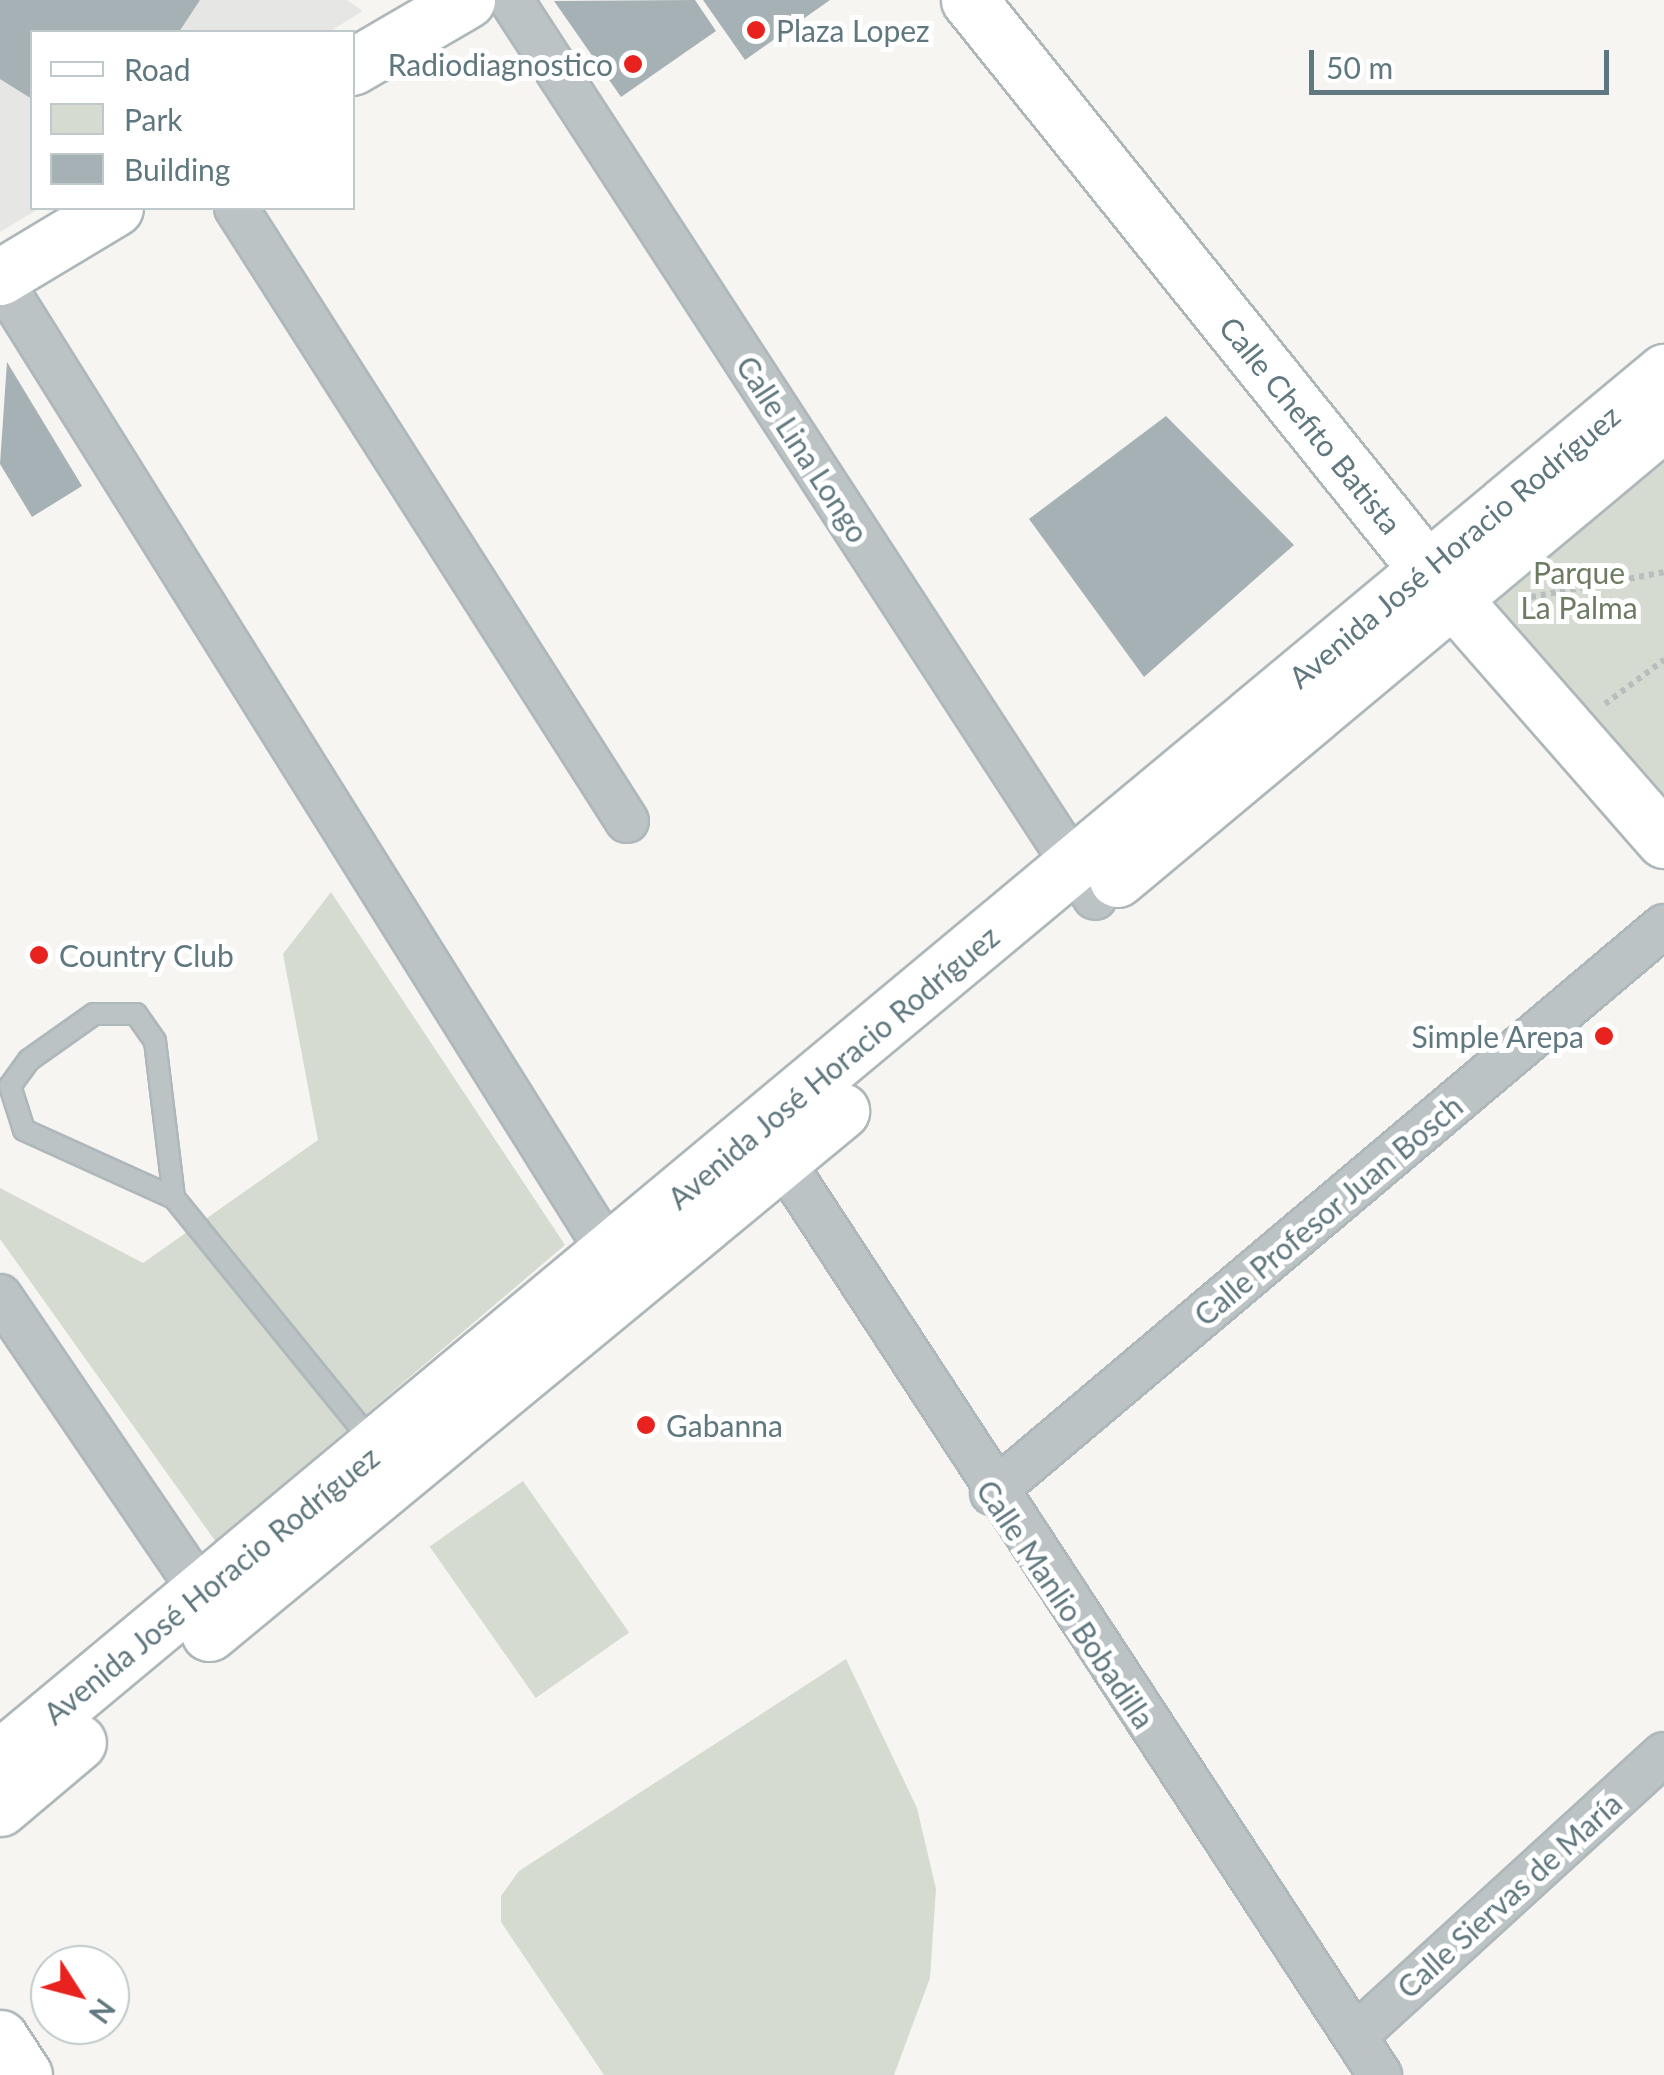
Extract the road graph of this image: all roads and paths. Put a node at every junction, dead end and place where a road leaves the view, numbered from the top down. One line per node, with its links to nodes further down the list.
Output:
1 (466, 0): 4 (street)
2 (512, 0): 17 (street, Calle Lina Longo)
3 (969, 0): 11 (street, Calle Chefito Batista)
4 (355, 65)
5 (112, 210): 7 (street)
6 (237, 210): 15 (street)
7 (0, 278): 21 (street)
8 (1664, 372): 11 (street, Avenida José Horacio Rodríguez)
9 (1664, 422): 11 (street, Avenida José Horacio Rodríguez)
10 (1664, 572): 12 (path)
11 (1439, 582): 16 (street, Calle Chefito Batista); 17 (street, Avenida José Horacio Rodríguez)
12 (1514, 600)
13 (1664, 660): 14 (path)
14 (1590, 716)
15 (627, 821)
16 (1664, 840)
17 (1084, 882): 19 (street, Avenida José Horacio Rodríguez)
18 (1664, 926): 24 (street, Calle Profesor Juan Bosch)
19 (772, 1144): 21 (street, Avenida José Horacio Rodríguez); 24 (street, Calle Manlio Bobadilla); 25 (street, Avenida José Horacio Rodríguez)
20 (174, 1198): 20 (lane); 23 (lane)
21 (609, 1253): 23 (street, Avenida José Horacio Rodríguez)
22 (0, 1296): 25 (street)
23 (378, 1449): 25 (street, Avenida José Horacio Rodríguez)
24 (992, 1494): 29 (street, Calle Manlio Bobadilla)
25 (212, 1606): 27 (street, Avenida José Horacio Rodríguez); 28 (street, Avenida José Horacio Rodríguez)
26 (1664, 1754): 29 (street, Calle Siervas de María)
27 (0, 1758)
28 (0, 1808)
29 (1355, 2036): 32 (street, Calle Manlio Bobadilla)
30 (0, 2038): 31 (street)
31 (24, 2075)
32 (1380, 2075)

